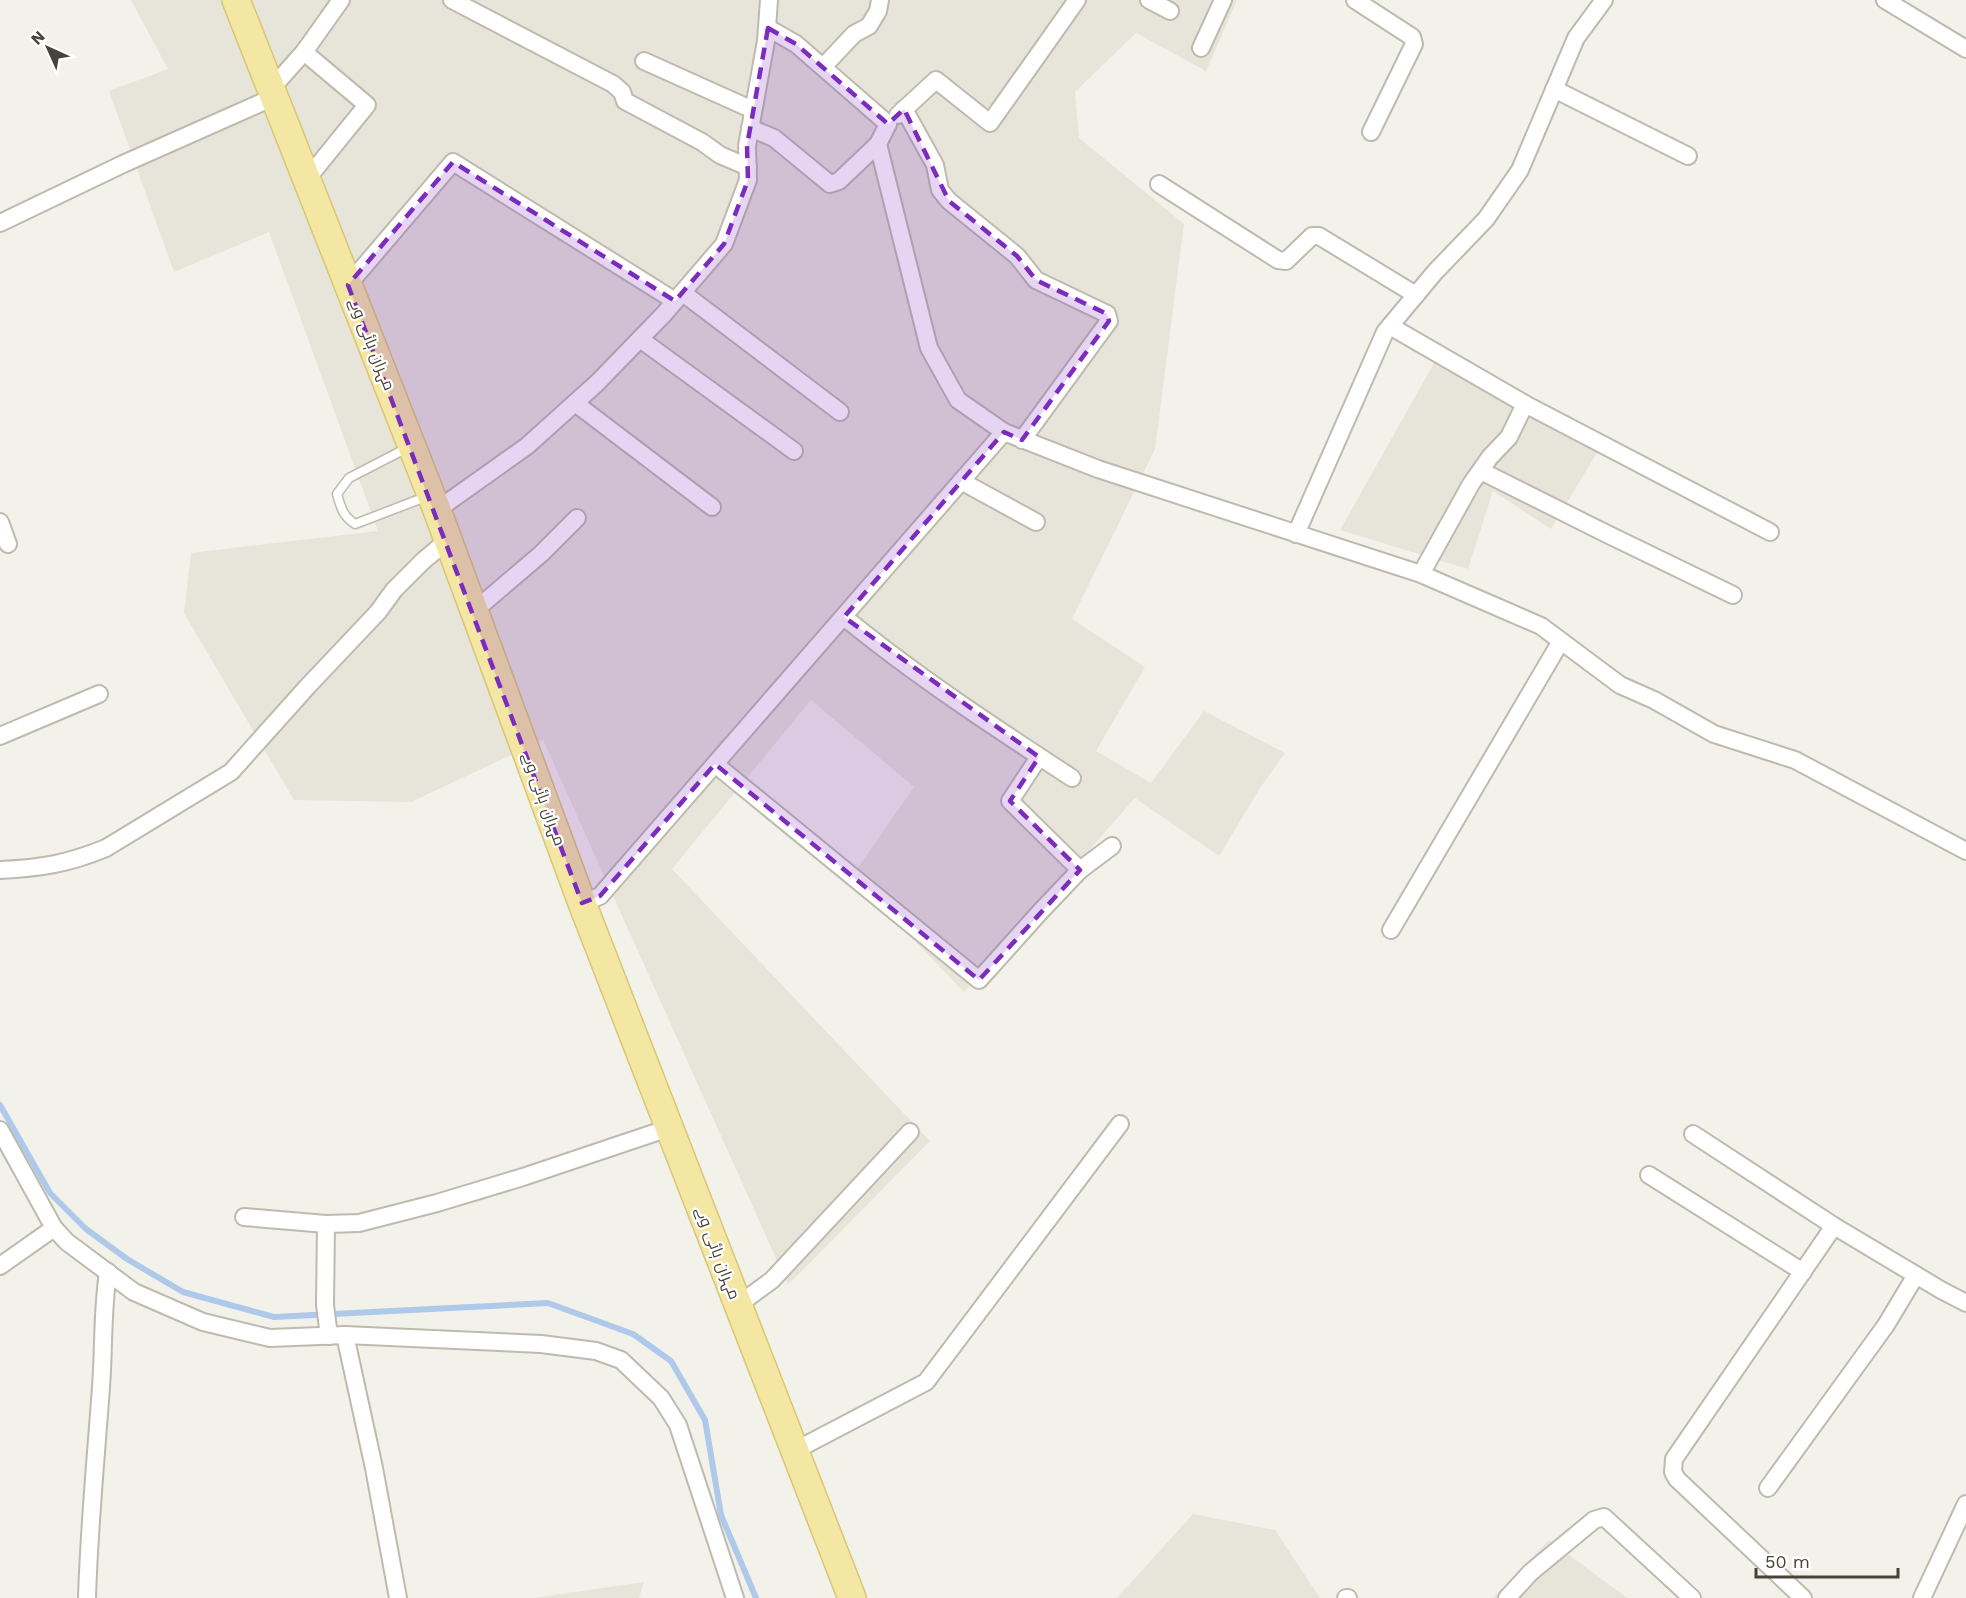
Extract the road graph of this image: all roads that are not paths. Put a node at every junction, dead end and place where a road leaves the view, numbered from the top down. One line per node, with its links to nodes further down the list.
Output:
1 (236, 0): 20 (main road, مہران ہائی وے)
2 (341, 0): 16 (street)
3 (452, 0): 28 (street)
4 (769, 0): 13 (street)
5 (880, 0): 18 (street)
6 (1077, 0): 21 (street)
7 (1149, 0): 12 (street)
8 (1223, 0): 14 (street)
9 (1355, 0): 25 (street)
10 (1605, 0): 19 (street)
11 (1885, 0): 15 (street)
12 (1170, 11)
13 (768, 28): 18 (street); 22 (street)
14 (1201, 48)
15 (1966, 49)
16 (304, 52): 20 (street); 29 (street)
17 (644, 61): 22 (street)
18 (823, 67): 23 (street)
19 (1554, 88): 27 (street); 33 (street)
20 (272, 93): 29 (main road, مہران ہائی وے); 31 (street)
21 (904, 109): 23 (street); 41 (street)
22 (753, 110): 24 (street)
23 (888, 124): 26 (street)
24 (750, 128): 26 (street); 28 (street)
25 (1371, 132)
26 (878, 144): 40 (street)
27 (1688, 156)
28 (748, 167): 34 (street)
29 (307, 179): 32 (main road, مہران ہائی وے)
30 (1159, 184): 33 (street)
31 (0, 223)
32 (348, 285): 34 (street); 42 (main road, مہران ہائی وے)
33 (1416, 295): 35 (street)
34 (679, 297): 36 (street); 39 (street)
35 (1390, 326): 38 (street); 52 (street)
36 (640, 339): 37 (street); 43 (street)
37 (575, 403): 46 (street); 47 (street)
38 (1525, 404): 44 (street); 51 (street)
39 (840, 412)
40 (1004, 432): 41 (street); 45 (street)
41 (1022, 440): 52 (street)
42 (412, 446): 46 (main road, مہران ہائی وے); 46 (lane)
43 (794, 451)
44 (1481, 471): 55 (street); 56 (street)
45 (961, 481): 50 (street); 58 (street)
46 (434, 502): 53 (main road, مہران ہائی وے)
47 (712, 507)
48 (577, 518): 57 (street)
49 (0, 522): 54 (street)
50 (1036, 522)
51 (1770, 532)
52 (1296, 534): 55 (street)
53 (448, 540): 57 (main road, مہران ہائی وے); 67 (street)
54 (8, 544)
55 (1421, 574): 59 (street)
56 (1733, 595)
57 (474, 611): 69 (main road, مہران ہائی وے)
58 (844, 616): 62 (street); 63 (street)
59 (1561, 642): 66 (street); 70 (street)
60 (99, 694): 61 (street)
61 (0, 736)
62 (1039, 757): 64 (street); 68 (street)
63 (715, 764): 68 (street); 69 (street)
64 (1071, 778)
65 (1112, 846): 68 (street)
66 (1966, 851)
67 (0, 870)
68 (1080, 870)
69 (582, 903): 72 (main road, مہران ہائی وے)
70 (1390, 930)
71 (1120, 1124): 88 (street)
72 (669, 1128): 78 (street); 86 (main road, مہران ہائی وے)
73 (0, 1130): 80 (street)
74 (910, 1132): 86 (street)
75 (1693, 1134): 79 (street)
76 (1649, 1175): 83 (street)
77 (244, 1217): 78 (street)
78 (326, 1224): 87 (street)
79 (1834, 1226): 83 (street); 84 (street)
80 (54, 1228): 81 (street); 82 (street)
81 (0, 1266)
82 (108, 1272): 87 (street); 91 (street)
83 (1803, 1272): 97 (street)
84 (1916, 1275): 85 (street); 89 (street)
85 (1966, 1303)
86 (738, 1305): 88 (main road, مہران ہائی وے)
87 (337, 1336): 92 (street); 93 (street)
88 (794, 1451): 94 (main road, مہران ہائی وے)
89 (1768, 1488)
90 (1966, 1504): 98 (street)
91 (87, 1598)
92 (398, 1598)
93 (735, 1598)
94 (852, 1598)
95 (1507, 1598): 96 (street)
96 (1692, 1598)
97 (1803, 1598)
98 (1922, 1598)

